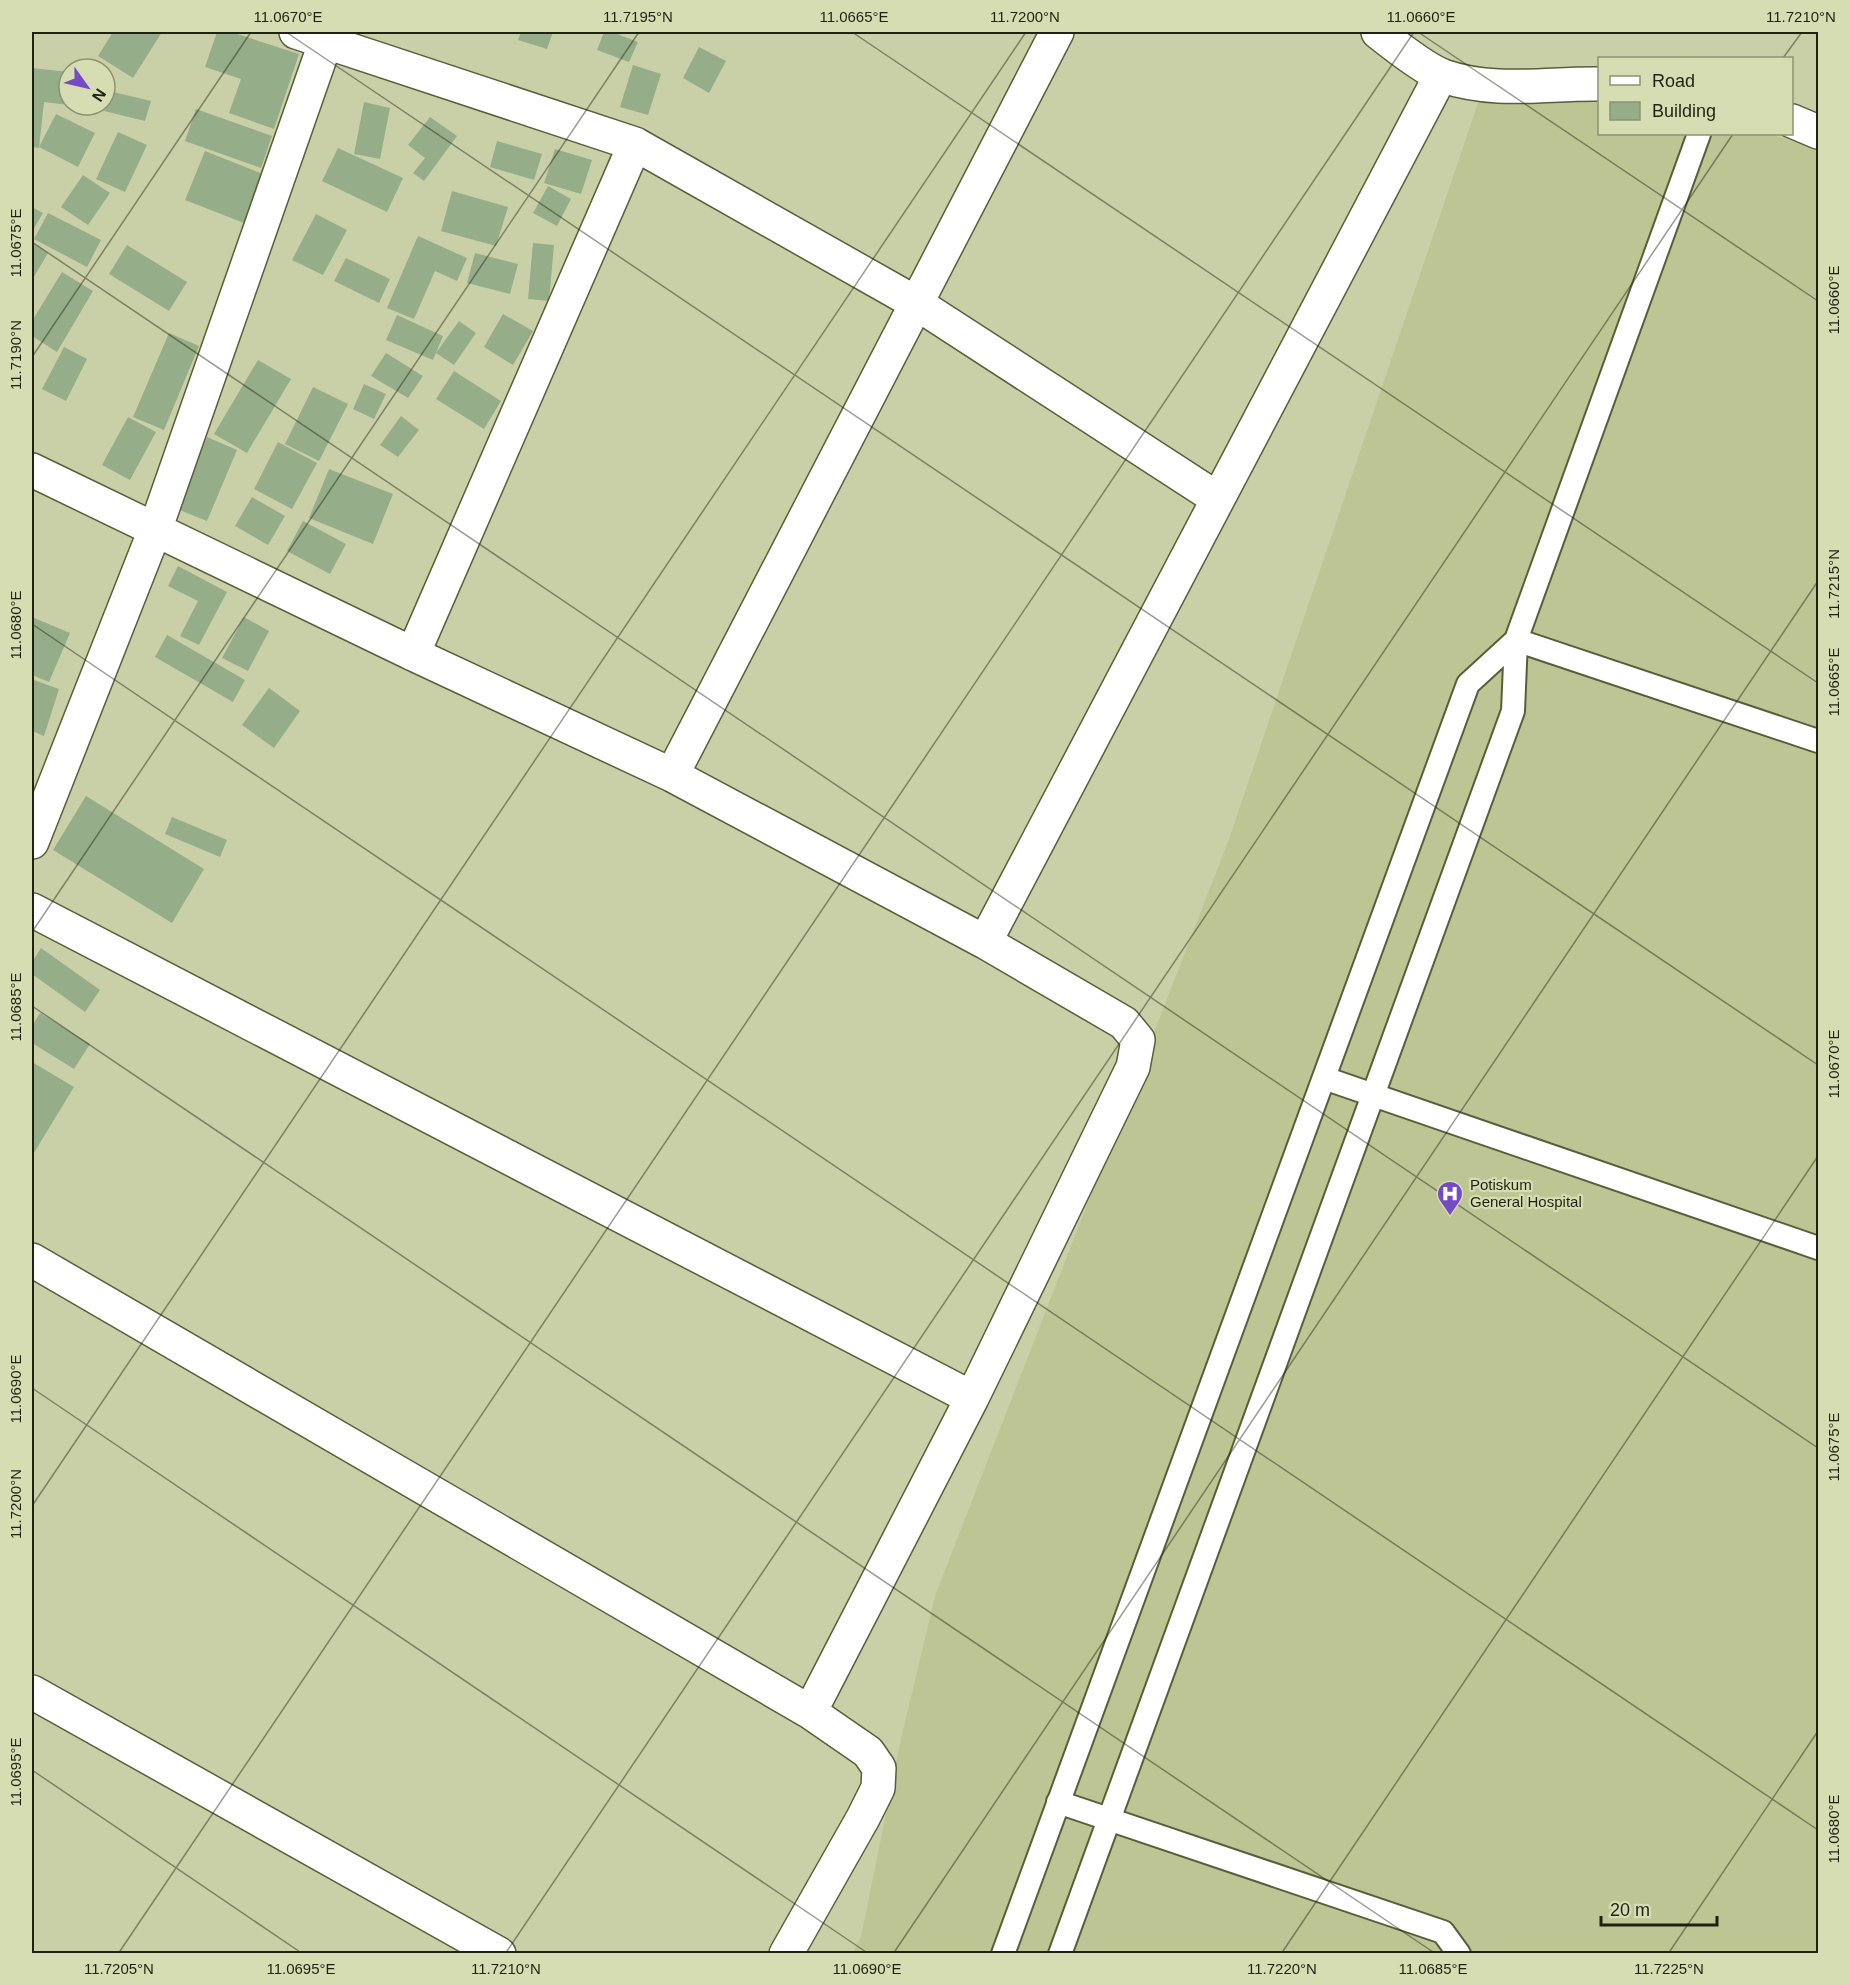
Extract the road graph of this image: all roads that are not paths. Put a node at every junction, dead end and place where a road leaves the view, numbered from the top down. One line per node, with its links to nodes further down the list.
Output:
1 (1057, 32): 10 (street)
2 (1378, 32): 4 (street)
3 (317, 35): 9 (street); 13 (street)
4 (1441, 75): 5 (street); 12 (street)
5 (1598, 84)
6 (1793, 122): 7 (street)
7 (1818, 132)
8 (1699, 135): 14 (lane)
9 (635, 144): 10 (street); 15 (street)
10 (916, 303): 12 (street); 17 (street)
11 (32, 470): 13 (street)
12 (1218, 499): 20 (street)
13 (155, 530): 15 (street); 18 (street)
14 (1516, 640): 16 (lane); 21 (lane); 22 (lane)
15 (413, 654): 17 (street)
16 (1818, 741)
17 (672, 775): 20 (street)
18 (32, 842)
19 (32, 910): 25 (street)
20 (985, 942): 25 (street)
21 (1324, 1078): 22 (lane); 28 (lane)
22 (1373, 1094): 23 (lane); 29 (lane)
23 (1818, 1248)
24 (32, 1260): 27 (street)
25 (972, 1398): 27 (street)
26 (32, 1692): 30 (street)
27 (810, 1712): 31 (street)
28 (1058, 1802): 29 (lane); 32 (lane)
29 (1108, 1819): 33 (lane); 34 (lane)
30 (499, 1953)
31 (786, 1953)
32 (1003, 1953)
33 (1059, 1953)
34 (1459, 1953)

